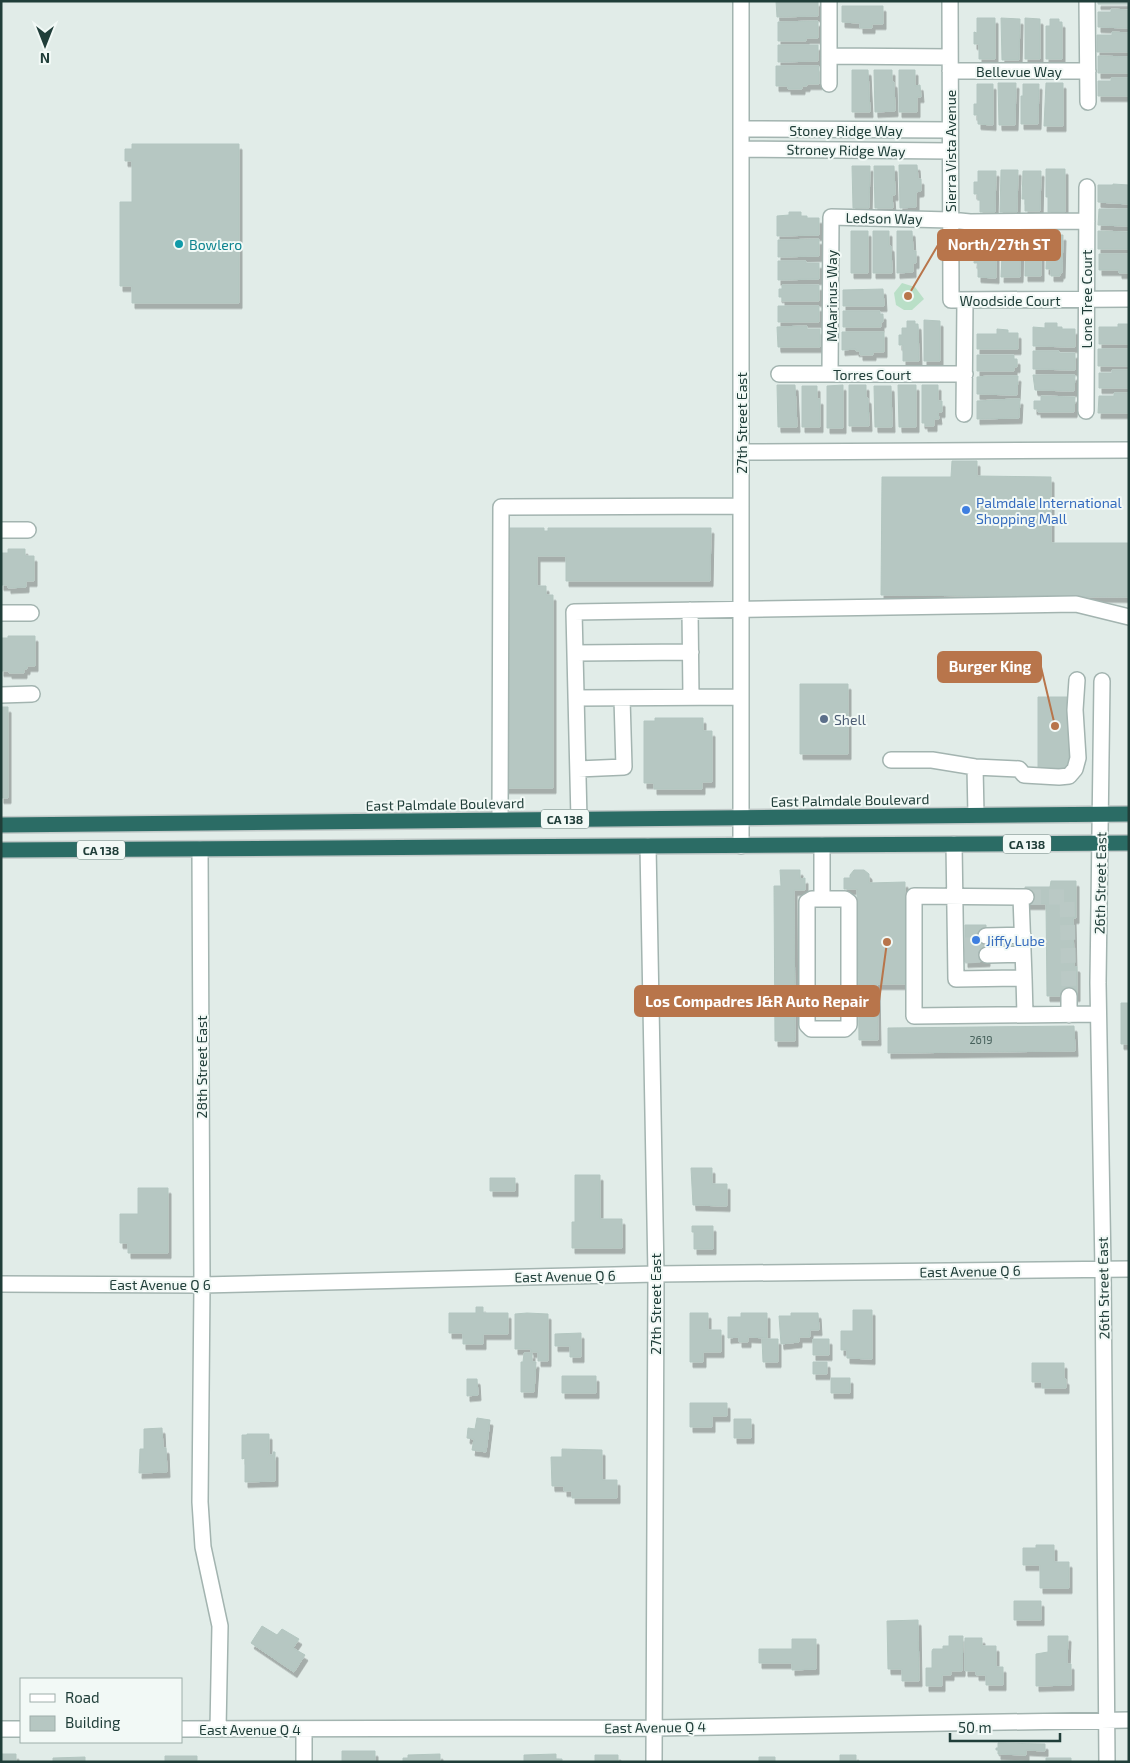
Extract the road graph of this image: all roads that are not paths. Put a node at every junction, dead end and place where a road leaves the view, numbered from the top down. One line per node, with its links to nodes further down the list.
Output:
1 (741, 1): 10 (street, 27th Street East)
2 (829, 1): 5 (street)
3 (950, 1): 6 (street, Sierra Vista Avenue)
4 (1087, 1): 7 (street)
5 (830, 56): 6 (street, Bellevue Way); 8 (street)
6 (950, 64): 7 (street, Bellevue Way); 11 (street, Sierra Vista Avenue)
7 (1088, 71): 9 (street)
8 (829, 84)
9 (1088, 102)
10 (741, 129): 11 (street, Stoney Ridge Way); 12 (street, 27th Street East)
11 (950, 130): 13 (street, Sierra Vista Avenue)
12 (741, 149): 13 (street, Stroney Ridge Way); 27 (street, 27th Street East)
13 (950, 151): 16 (street, Sierra Vista Avenue)
14 (1087, 187): 17 (street, Lone Tree Court)
15 (831, 217): 16 (street, Ledson Way); 22 (street, MAarinus Way)
16 (950, 220): 17 (street, Ledson Way); 20 (street, Sierra Vista Avenue)
17 (1087, 221): 18 (street, Lone Tree Court)
18 (1086, 299): 19 (street, Woodside Court); 20 (street, Woodside Court); 24 (street, Lone Tree Court)
19 (1129, 299)
20 (958, 300): 23 (street, Sierra Vista Avenue)
21 (779, 374): 22 (street, Torres Court)
22 (830, 374): 23 (street, Torres Court)
23 (965, 374): 25 (street, Sierra Vista Avenue)
24 (1086, 411)
25 (964, 414)
26 (1129, 450): 27 (street)
27 (741, 452): 28 (street, 27th Street East)
28 (741, 506): 31 (street, 27th Street East); 53 (street)
29 (1, 530): 30 (street)
30 (28, 530)
31 (741, 609): 32 (street); 35 (street); 43 (street, 27th Street East)
32 (690, 610): 36 (street); 37 (street)
33 (1, 612): 34 (street)
34 (31, 613)
35 (1129, 617)
36 (575, 652): 37 (street); 44 (street)
37 (691, 652): 42 (street)
38 (1077, 680): 47 (street)
39 (1102, 681): 49 (street, 26th Street East)
40 (32, 694): 41 (street)
41 (1, 695)
42 (691, 697): 43 (street); 45 (street)
43 (741, 697): 52 (street, 27th Street East)
44 (576, 698): 45 (street); 48 (street)
45 (622, 698): 48 (street)
46 (892, 760): 47 (street)
47 (975, 767): 51 (street)
48 (578, 769): 54 (street)
49 (1101, 814): 50 (highway, East Palmdale Boulevard / CA 138); 51 (highway, East Palmdale Boulevard / CA 138); 56 (street, 26th Street East)
50 (1129, 814)
51 (976, 815): 52 (highway, East Palmdale Boulevard / CA 138)
52 (741, 818): 54 (highway, East Palmdale Boulevard / CA 138); 61 (street, 27th Street East)
53 (500, 819): 54 (highway, East Palmdale Boulevard / CA 138); 55 (highway, East Palmdale Boulevard / CA 138)
54 (579, 819)
55 (1, 825)
56 (1100, 843): 57 (highway, CA 138); 58 (highway, CA 138); 70 (street, 26th Street East)
57 (1129, 843)
58 (954, 844): 59 (highway, CA 138); 64 (street)
59 (822, 845): 61 (highway, CA 138); 65 (street)
60 (648, 846): 61 (highway, CA 138); 62 (highway, CA 138); 75 (street, 27th Street East)
61 (741, 846)
62 (200, 849): 63 (highway, CA 138); 77 (street, 28th Street East)
63 (1, 850)
64 (955, 896): 66 (street); 68 (street); 71 (street)
65 (822, 899): 65 (street)
66 (1023, 944): 67 (street); 68 (street)
67 (987, 945)
68 (1024, 978): 71 (street)
69 (1069, 996): 72 (street)
70 (1098, 1014): 72 (street); 73 (street, 26th Street East)
71 (1025, 1015): 72 (street)
72 (1069, 1015)
73 (1103, 1269): 74 (street, East Avenue Q 6); 75 (street, East Avenue Q 6); 78 (street, 26th Street East)
74 (1129, 1269)
75 (656, 1274): 77 (street, East Avenue Q 6); 80 (street, 27th Street East)
76 (1, 1284): 77 (street, East Avenue Q 6)
77 (202, 1285): 84 (street, 28th Street East)
78 (1107, 1720): 79 (street, East Avenue Q 4); 80 (street, East Avenue Q 4); 88 (street, 26th Street East)
79 (1129, 1720)
80 (654, 1728): 85 (street, East Avenue Q 4); 87 (street, 27th Street East)
81 (1, 1729): 82 (street)
82 (20, 1729)
83 (182, 1729): 84 (street, East Avenue Q 4)
84 (218, 1729): 85 (street, East Avenue Q 4)
85 (304, 1729): 86 (street)
86 (304, 1762)
87 (654, 1762)
88 (1108, 1762)

